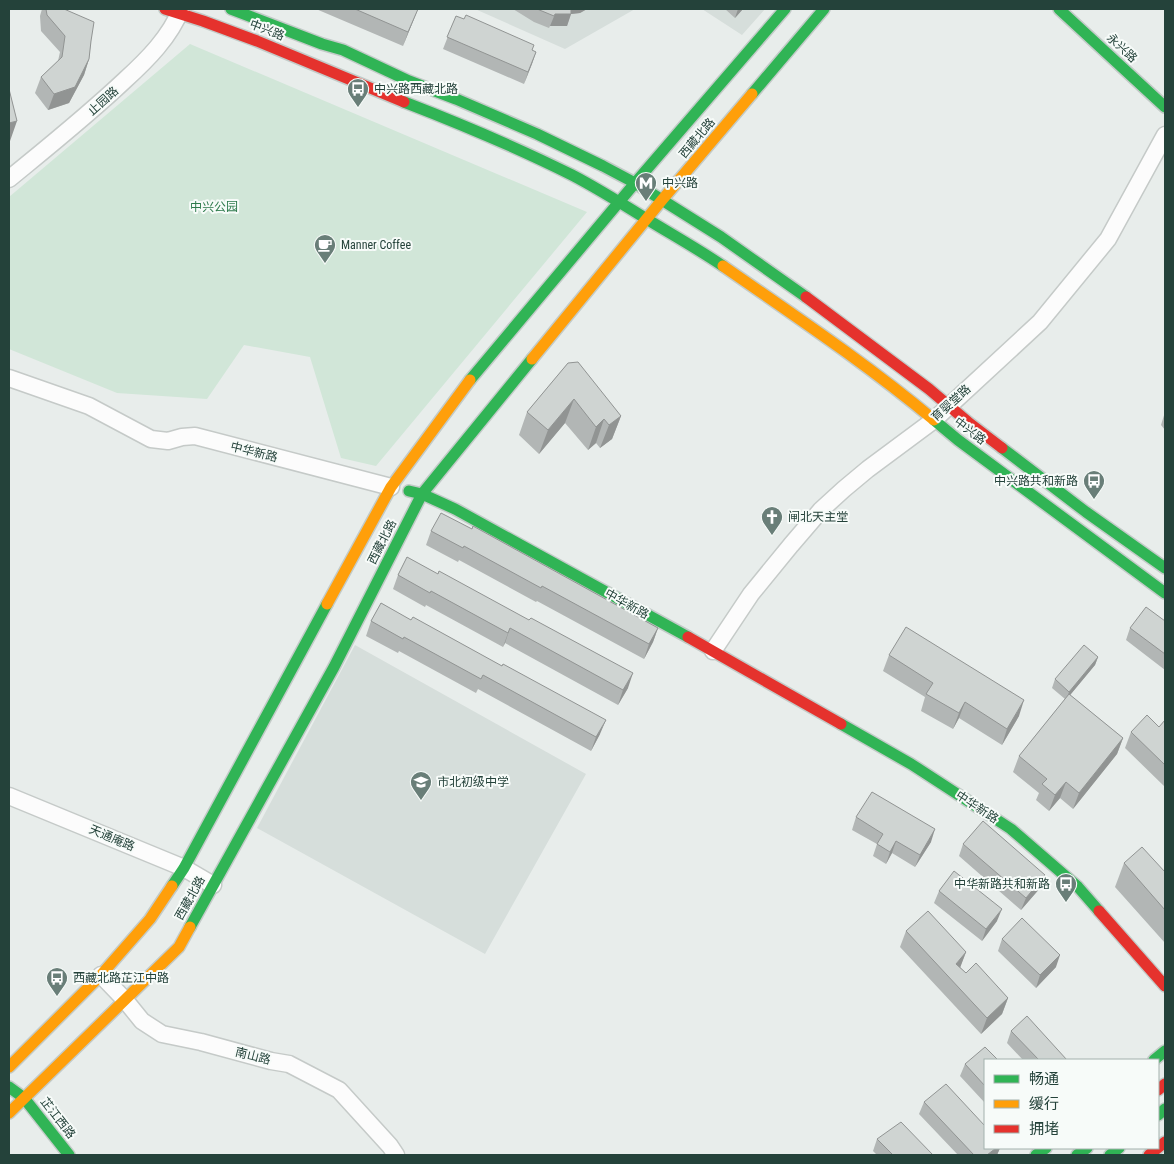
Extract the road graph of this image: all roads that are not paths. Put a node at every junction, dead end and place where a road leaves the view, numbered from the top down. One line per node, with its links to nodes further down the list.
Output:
1 (231, 9): 6 (main road, 中兴路)
2 (785, 9): 10 (main road, 西藏北路)
3 (824, 9): 11 (main road, 西藏北路)
4 (1059, 9): 7 (main road, 永兴路)
5 (175, 10): 9 (street, 止园路); 12 (main road, 中兴路)
6 (267, 15): 10 (main road, 中兴路)
7 (1165, 107)
8 (1165, 135): 15 (street, 育婴堂路)
9 (9, 178)
10 (634, 184): 11 (main road, 中兴路); 12 (main road, 西藏北路)
11 (662, 200): 13 (main road, 西藏北路); 15 (main road, 中兴路)
12 (619, 202): 13 (main road, 中兴路); 17 (main road, 西藏北路)
13 (647, 219): 16 (main road, 中兴路); 18 (main road, 西藏北路)
14 (9, 378): 17 (street, 中华新路)
15 (948, 406): 16 (street, 育婴堂路); 19 (main road, 中兴路)
16 (934, 420): 20 (main road, 中兴路); 21 (street, 育婴堂路)
17 (390, 487): 18 (main road, 中华新路); 23 (main road, 西藏北路)
18 (422, 494): 21 (main road, 中华新路); 24 (main road, 西藏北路)
19 (1165, 568)
20 (1165, 593)
21 (713, 651): 26 (main road, 中华新路)
22 (9, 796): 23 (street, 天通庵路)
23 (184, 868): 24 (street, 天通庵路); 25 (main road, 西藏北路)
24 (213, 885): 27 (main road, 西藏北路)
25 (101, 975): 27 (street, 南山路); 30 (main road, 西藏北路)
26 (1165, 986)
27 (125, 1000): 32 (main road, 西藏北路); 36 (street, 南山路)
28 (1165, 1051): 29 (main road)
29 (1155, 1059)
30 (9, 1067)
31 (9, 1087): 32 (main road, 芷江西路)
32 (24, 1098): 33 (main road, 西藏北路); 35 (main road, 芷江西路)
33 (9, 1113)
34 (1125, 1152): 37 (main road)
35 (69, 1155)
36 (396, 1155)
37 (1110, 1155)

